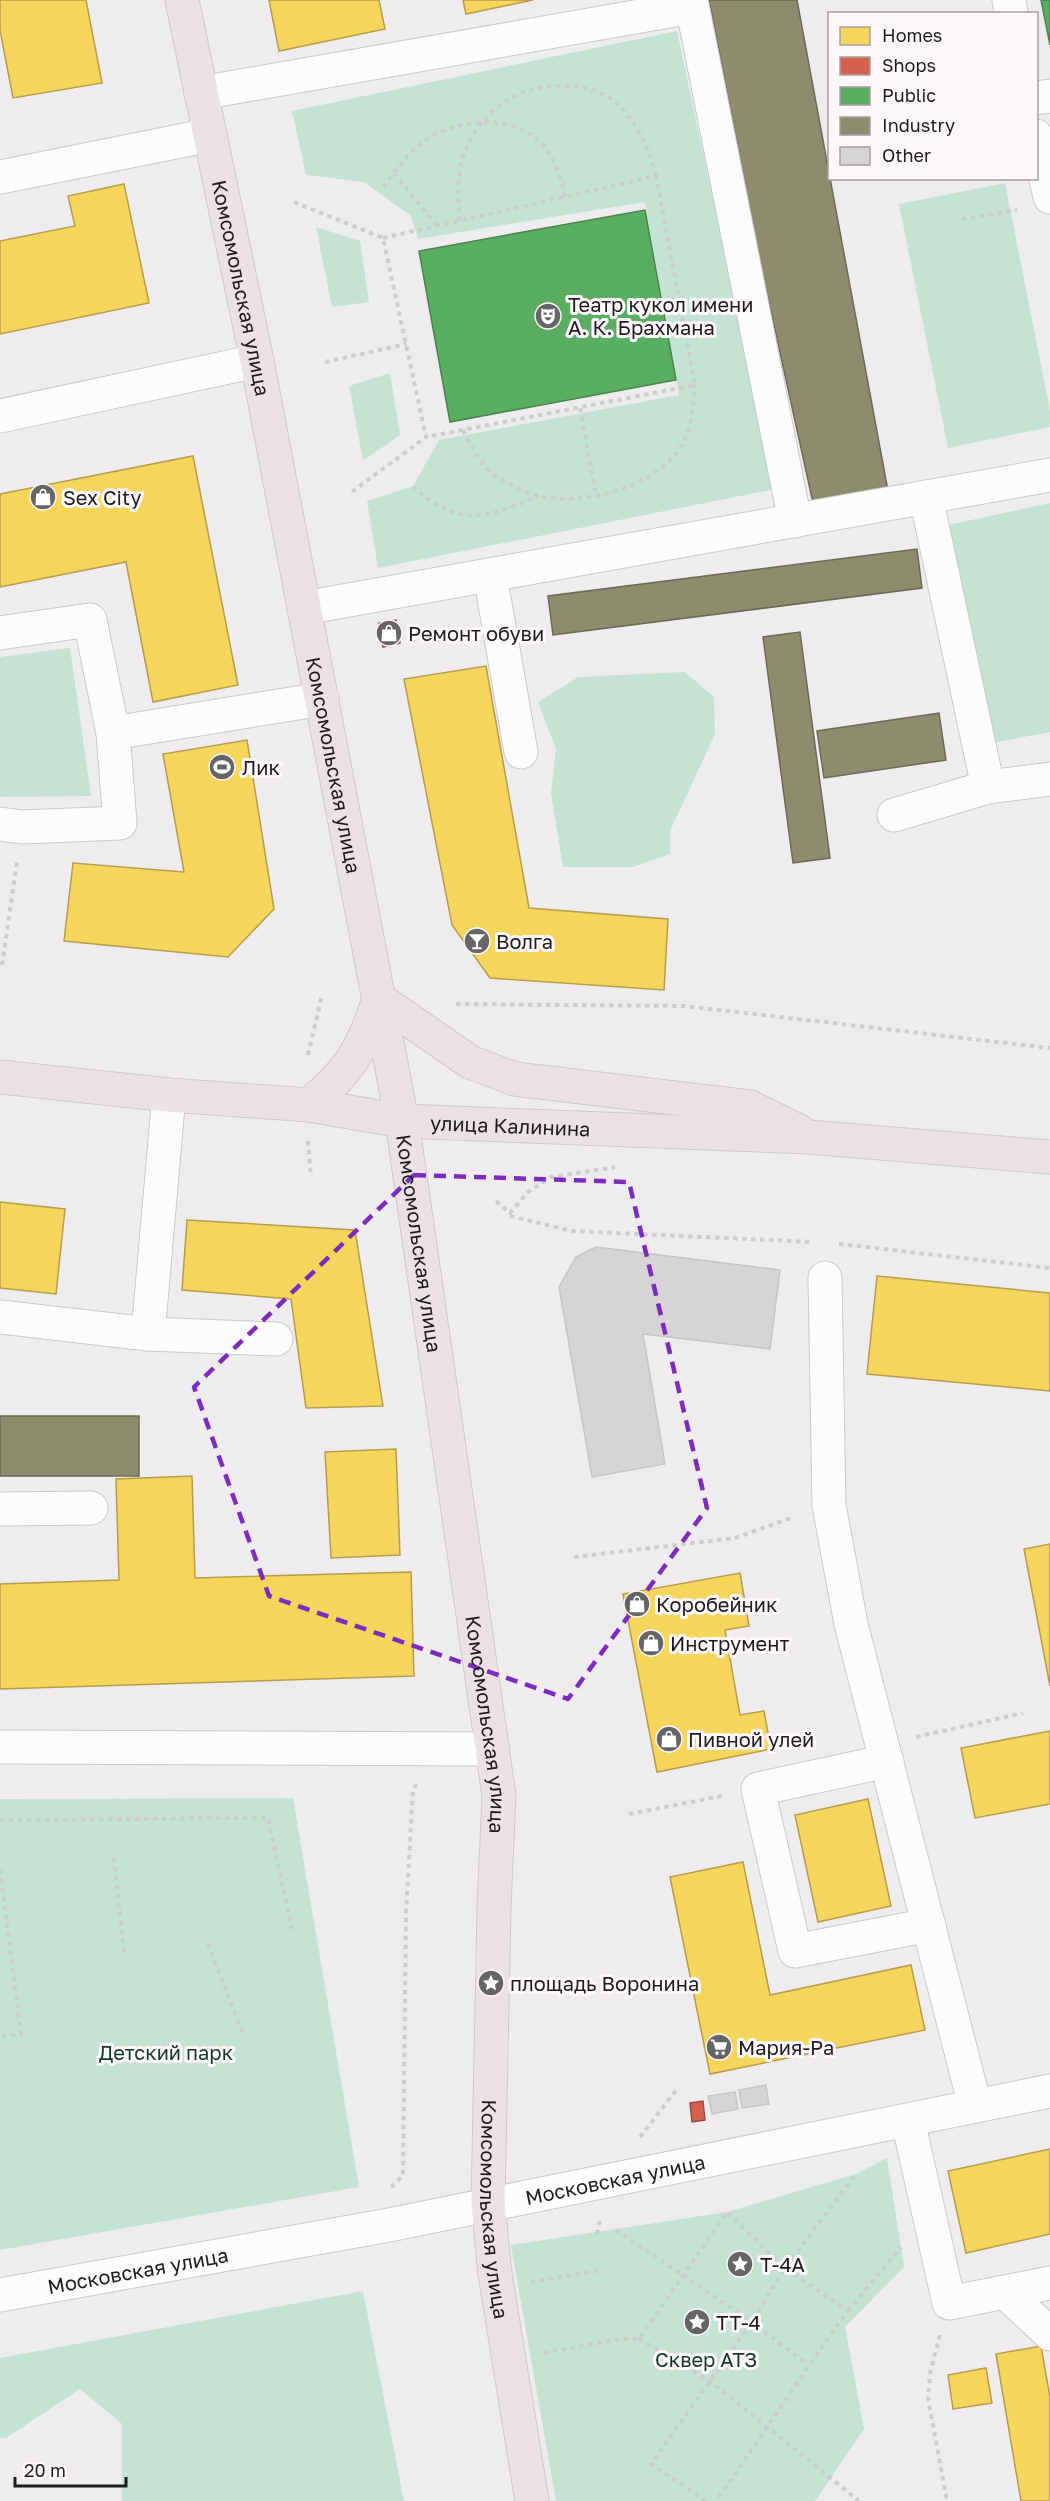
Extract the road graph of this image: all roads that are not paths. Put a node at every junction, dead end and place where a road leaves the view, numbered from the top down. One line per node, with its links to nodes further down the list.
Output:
1 (182, 0): 3 (main road, Комсомольская улица)
2 (692, 3): 3 (street); 12 (street)
3 (201, 93): 4 (main road, Комсомольская улица)
4 (210, 135): 6 (street); 8 (main road, Комсомольская улица)
5 (1038, 145): 7 (street)
6 (0, 177)
7 (1050, 196)
8 (256, 362): 9 (street); 14 (main road, Комсомольская улица)
9 (0, 416)
10 (1050, 475): 11 (street)
11 (926, 497): 12 (street); 20 (street)
12 (795, 521): 13 (street)
13 (490, 575): 14 (street); 18 (street)
14 (304, 608): 16 (main road, Комсомольская улица)
15 (0, 633): 17 (street)
16 (322, 699): 17 (street); 23 (main road, Комсомольская улица)
17 (113, 733): 22 (street)
18 (521, 752)
19 (1050, 779): 20 (street)
20 (988, 787): 21 (street)
21 (894, 815)
22 (11, 825)
23 (379, 999): 26 (main road); 27 (main road, Комсомольская улица); 28 (main road)
24 (0, 1077): 25 (main road, улица Калинина)
25 (169, 1095): 26 (main road, улица Калинина); 32 (street)
26 (308, 1118): 27 (main road, улица Калинина)
27 (402, 1121): 28 (main road, улица Калинина); 37 (main road, Комсомольская улица)
28 (809, 1137): 29 (main road, улица Калинина)
29 (1050, 1158)
30 (825, 1278): 38 (street)
31 (0, 1317): 32 (street)
32 (148, 1334): 33 (street)
33 (276, 1339)
34 (91, 1508): 35 (street)
35 (0, 1509)
36 (0, 1747): 37 (street)
37 (492, 1749): 43 (main road, Комсомольская улица)
38 (885, 1753): 39 (street); 39 (street)
39 (929, 1924): 41 (street)
40 (1050, 2091): 41 (street, Московская улица)
41 (975, 2106): 42 (street, Московская улица)
42 (908, 2121): 43 (street, Московская улица); 45 (street)
43 (488, 2203): 46 (street, Московская улица); 48 (main road, Комсомольская улица)
44 (1050, 2283): 45 (street)
45 (1005, 2292): 47 (street)
46 (0, 2295)
47 (1050, 2334)
48 (532, 2501)

